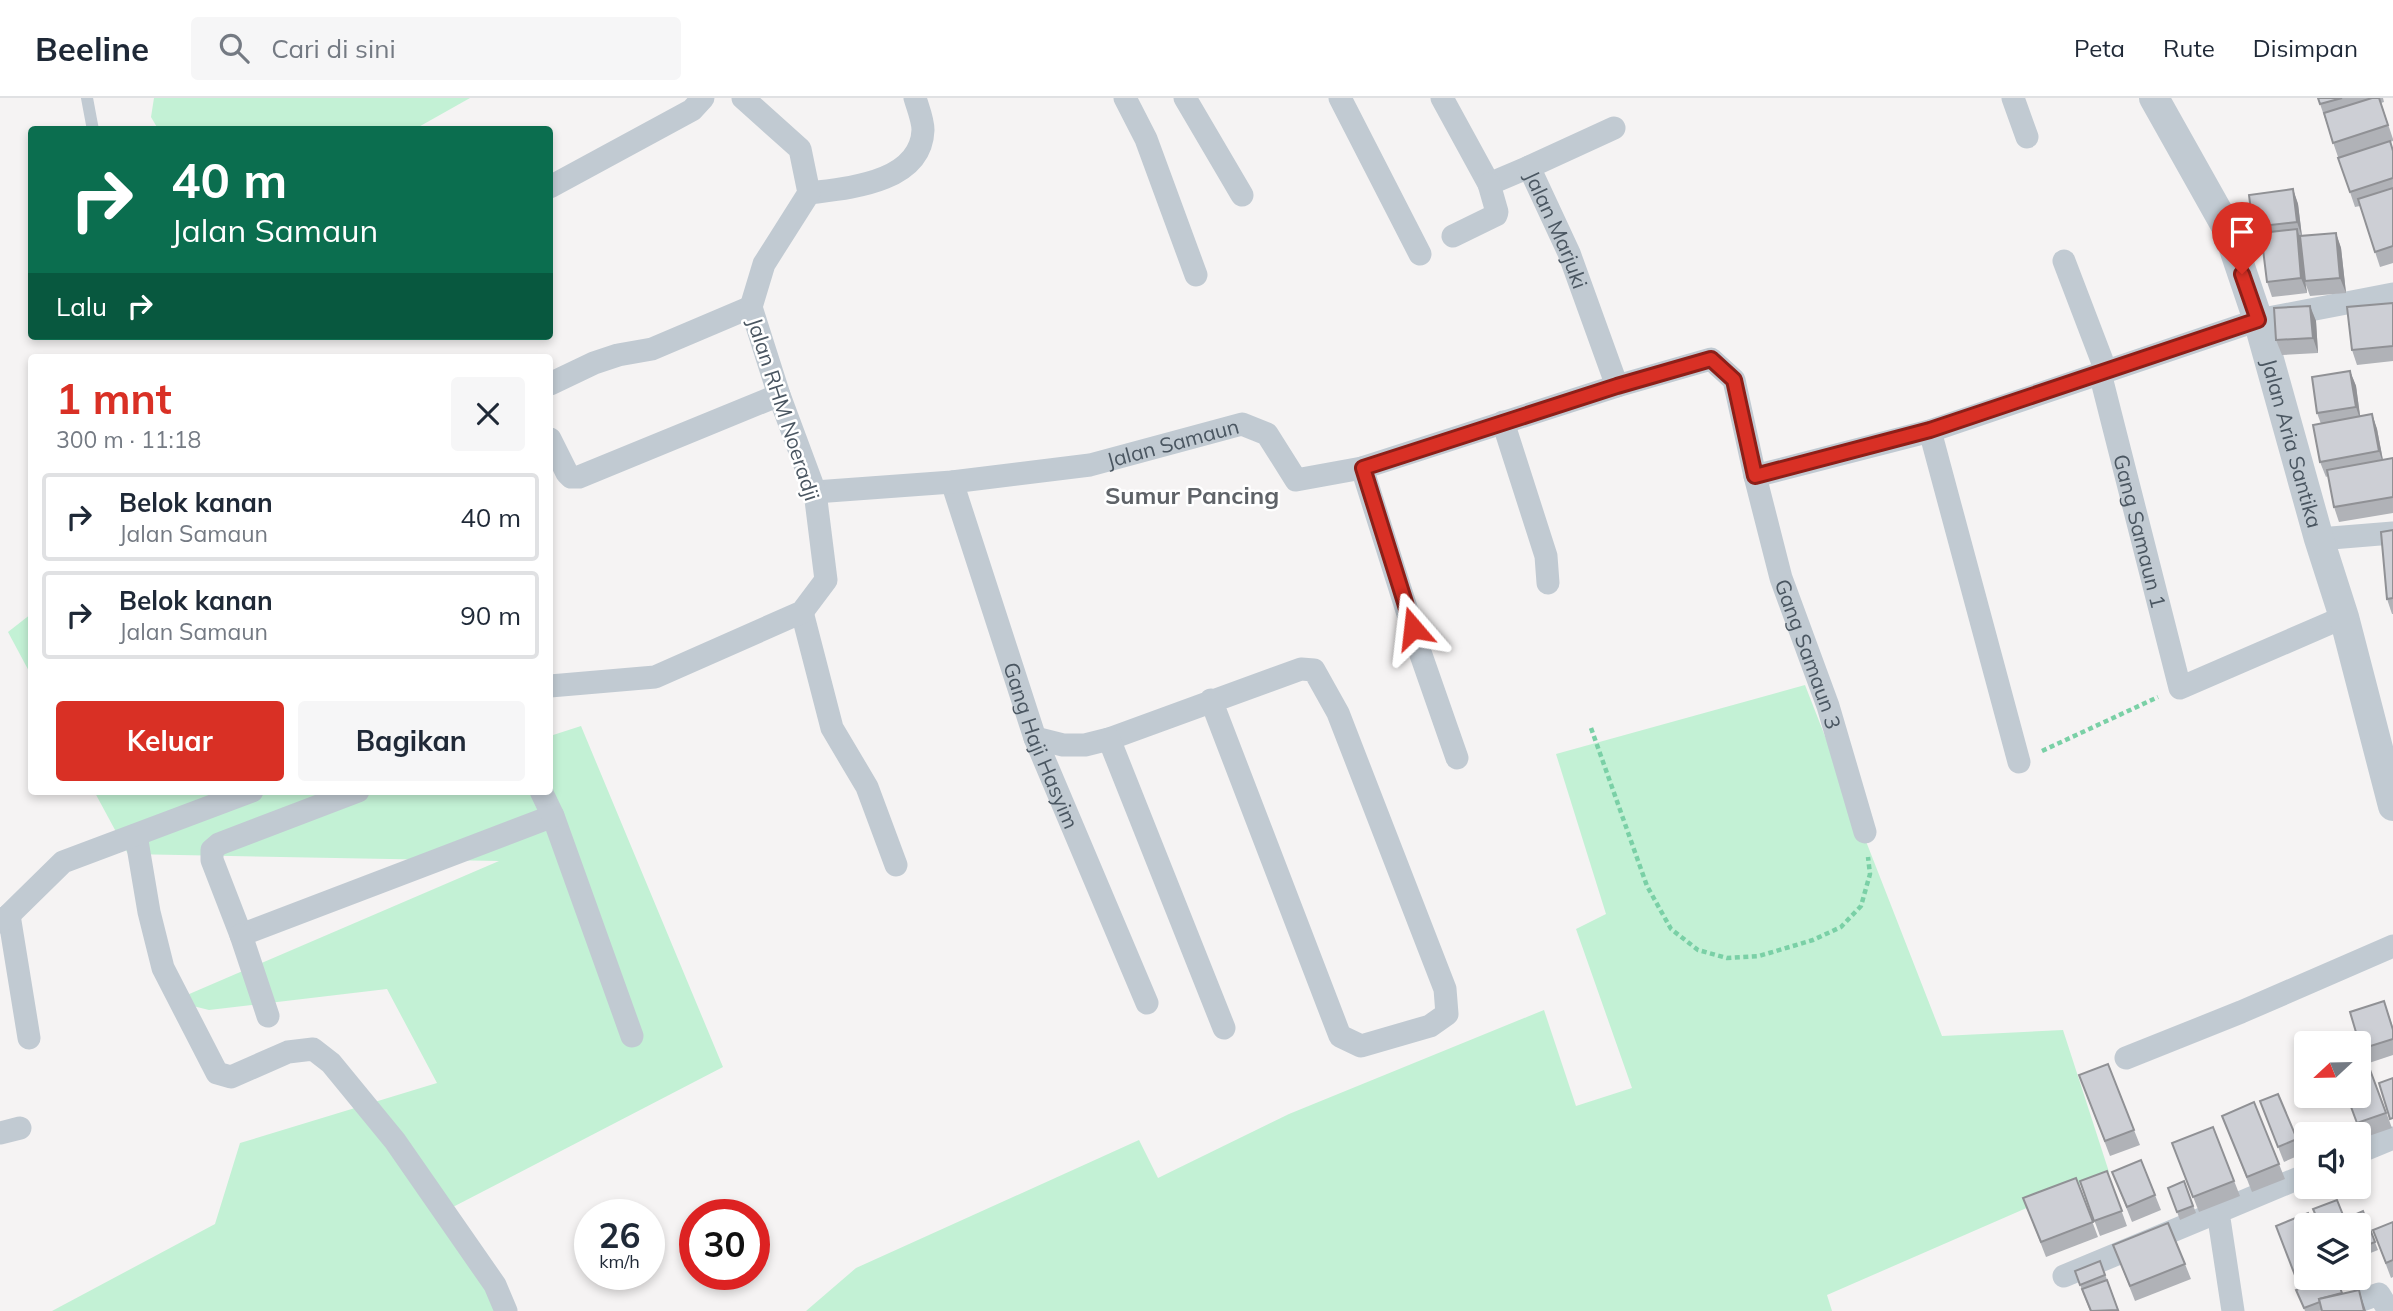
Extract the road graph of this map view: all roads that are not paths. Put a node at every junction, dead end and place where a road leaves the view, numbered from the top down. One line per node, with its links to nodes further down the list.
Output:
1 (87, 98): 11 (lane)
2 (703, 98): 16 (street)
3 (743, 98): 17 (street)
4 (915, 98): 17 (street)
5 (1125, 98): 22 (street)
6 (1185, 98): 18 (street)
7 (1339, 98): 20 (street)
8 (1442, 98): 15 (street, Jalan Marjuki)
9 (2013, 98): 13 (street)
10 (2154, 98): 25 (street, Jalan Aria Santika)
11 (92, 126)
12 (1614, 128): 14 (street)
13 (2027, 137)
14 (1530, 167): 15 (street, Jalan Marjuki); 28 (street, Jalan Marjuki)
15 (1489, 184): 19 (street)
16 (553, 185)
17 (809, 194): 24 (street, Jalan RHM Noeradji)
18 (1242, 195)
19 (1453, 236)
20 (1420, 254)
21 (2064, 261): 26 (street, Gang Samaun 1)
22 (1196, 275)
23 (2393, 294): 25 (street)
24 (751, 307): 27 (street); 29 (street, Jalan RHM Noeradji)
25 (2258, 320): 26 (street); 38 (street, Jalan Aria Santika)
26 (2103, 372): 31 (street); 41 (street, Gang Samaun 1)
27 (553, 383)
28 (1617, 386): 30 (street, Jalan Samaun); 34 (street, Jalan Samaun)
29 (779, 395): 32 (street); 36 (street, Jalan RHM Noeradji)
30 (1503, 422): 33 (street, Jalan Samaun); 39 (street)
31 (1930, 430): 34 (street); 48 (street)
32 (553, 445)
33 (1363, 468): 35 (street, Jalan Samaun); 47 (street)
34 (1755, 476): 54 (street, Gang Samaun 3)
35 (952, 482): 36 (street, Jalan Samaun); 45 (street, Gang Haji Hasyim)
36 (815, 492): 40 (street, Jalan RHM Noeradji)
37 (2393, 533): 38 (street)
38 (2319, 539): 41 (street, Jalan Aria Santika)
39 (1548, 583)
40 (802, 612): 42 (street, Jalan RHM Noeradji); 56 (street)
41 (2344, 617): 44 (street, Jalan Aria Santika)
42 (553, 686)
43 (1211, 700): 43 (street); 46 (street)
44 (2383, 727): 52 (street, Jalan Aria Santika)
45 (1035, 738): 46 (street); 60 (street, Gang Haji Hasyim)
46 (1109, 739): 62 (street)
47 (1457, 758)
48 (2019, 762)
49 (241, 795): 55 (street)
50 (348, 795): 58 (street)
51 (543, 795): 53 (street)
52 (2393, 806)
53 (553, 816): 58 (street); 63 (street)
54 (1865, 832)
55 (136, 835): 57 (street); 71 (street)
56 (896, 865)
57 (5, 919): 64 (street)
58 (242, 934): 61 (street)
59 (2393, 946): 65 (street)
60 (1147, 1003)
61 (268, 1016)
62 (1224, 1028)
63 (632, 1036)
64 (29, 1038)
65 (2126, 1058)
66 (2393, 1138): 67 (street)
67 (2371, 1147)
68 (2294, 1180): 69 (street)
69 (2218, 1212): 70 (street); 72 (street)
70 (2064, 1276)
71 (506, 1311)
72 (2233, 1311)
73 (2331, 1311): 74 (street)
74 (2389, 1311)

